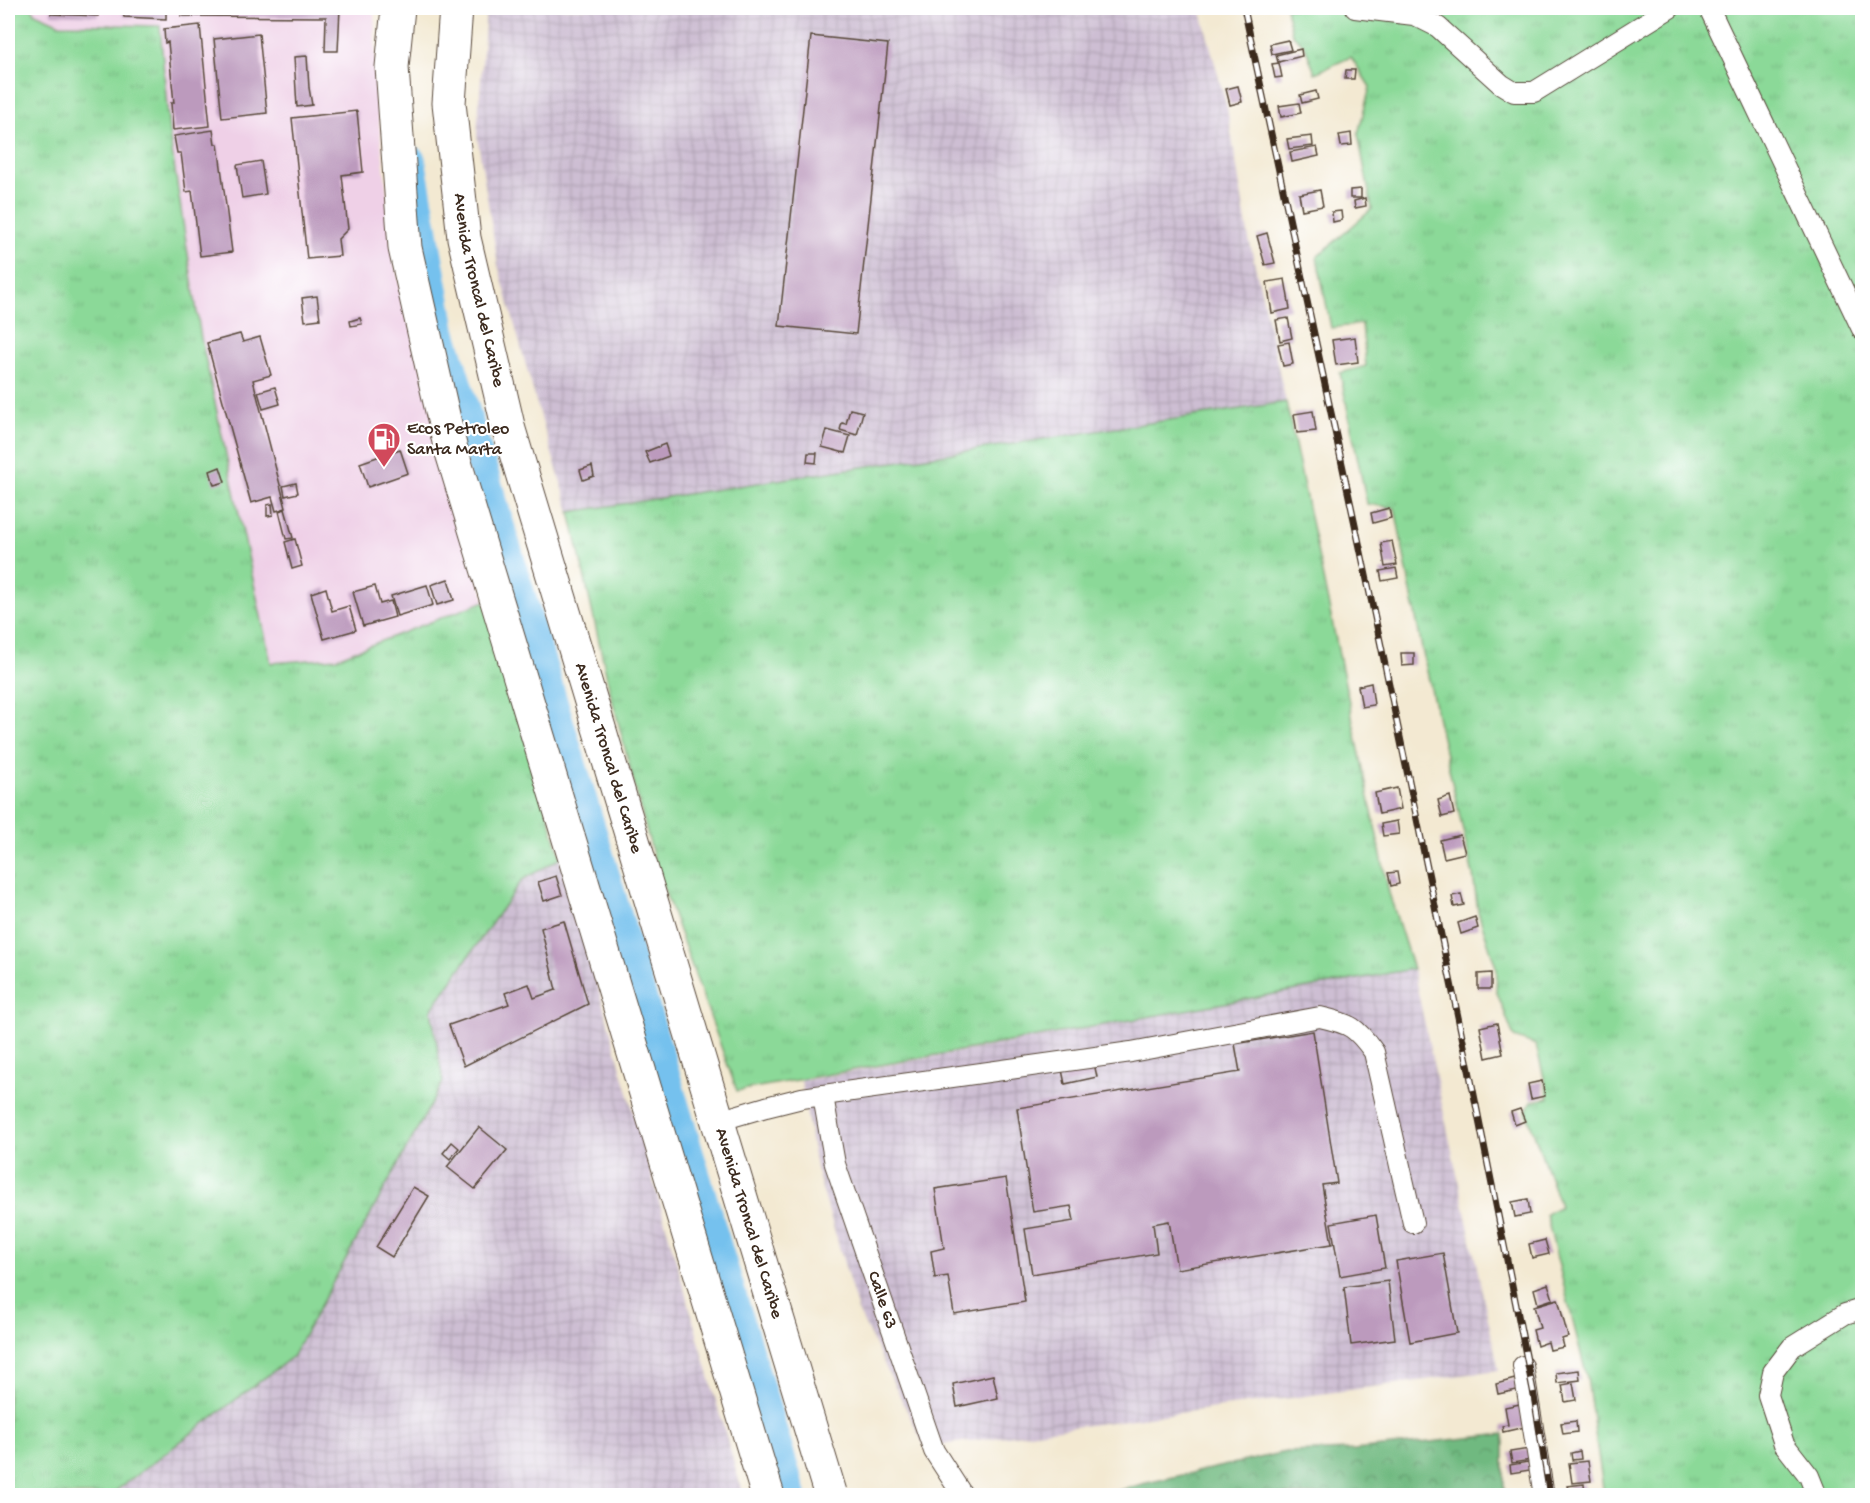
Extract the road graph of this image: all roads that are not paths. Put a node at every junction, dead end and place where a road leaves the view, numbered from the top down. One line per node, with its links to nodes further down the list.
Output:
1 (398, 8): 12 (highway)
2 (456, 8): 8 (highway, Avenida Troncal del Caribe)
3 (1355, 8): 4 (street)
4 (1670, 8)
5 (1709, 8): 6 (street)
6 (1863, 329)
7 (823, 1096): 8 (street); 9 (street); 14 (street, Calle 63)
8 (718, 1121): 13 (highway, Avenida Troncal del Caribe)
9 (1413, 1224)
10 (1863, 1309): 16 (street)
11 (1523, 1366): 15 (street)
12 (768, 1496)
13 (831, 1496)
14 (963, 1496)
15 (1544, 1496)
16 (1817, 1496)

